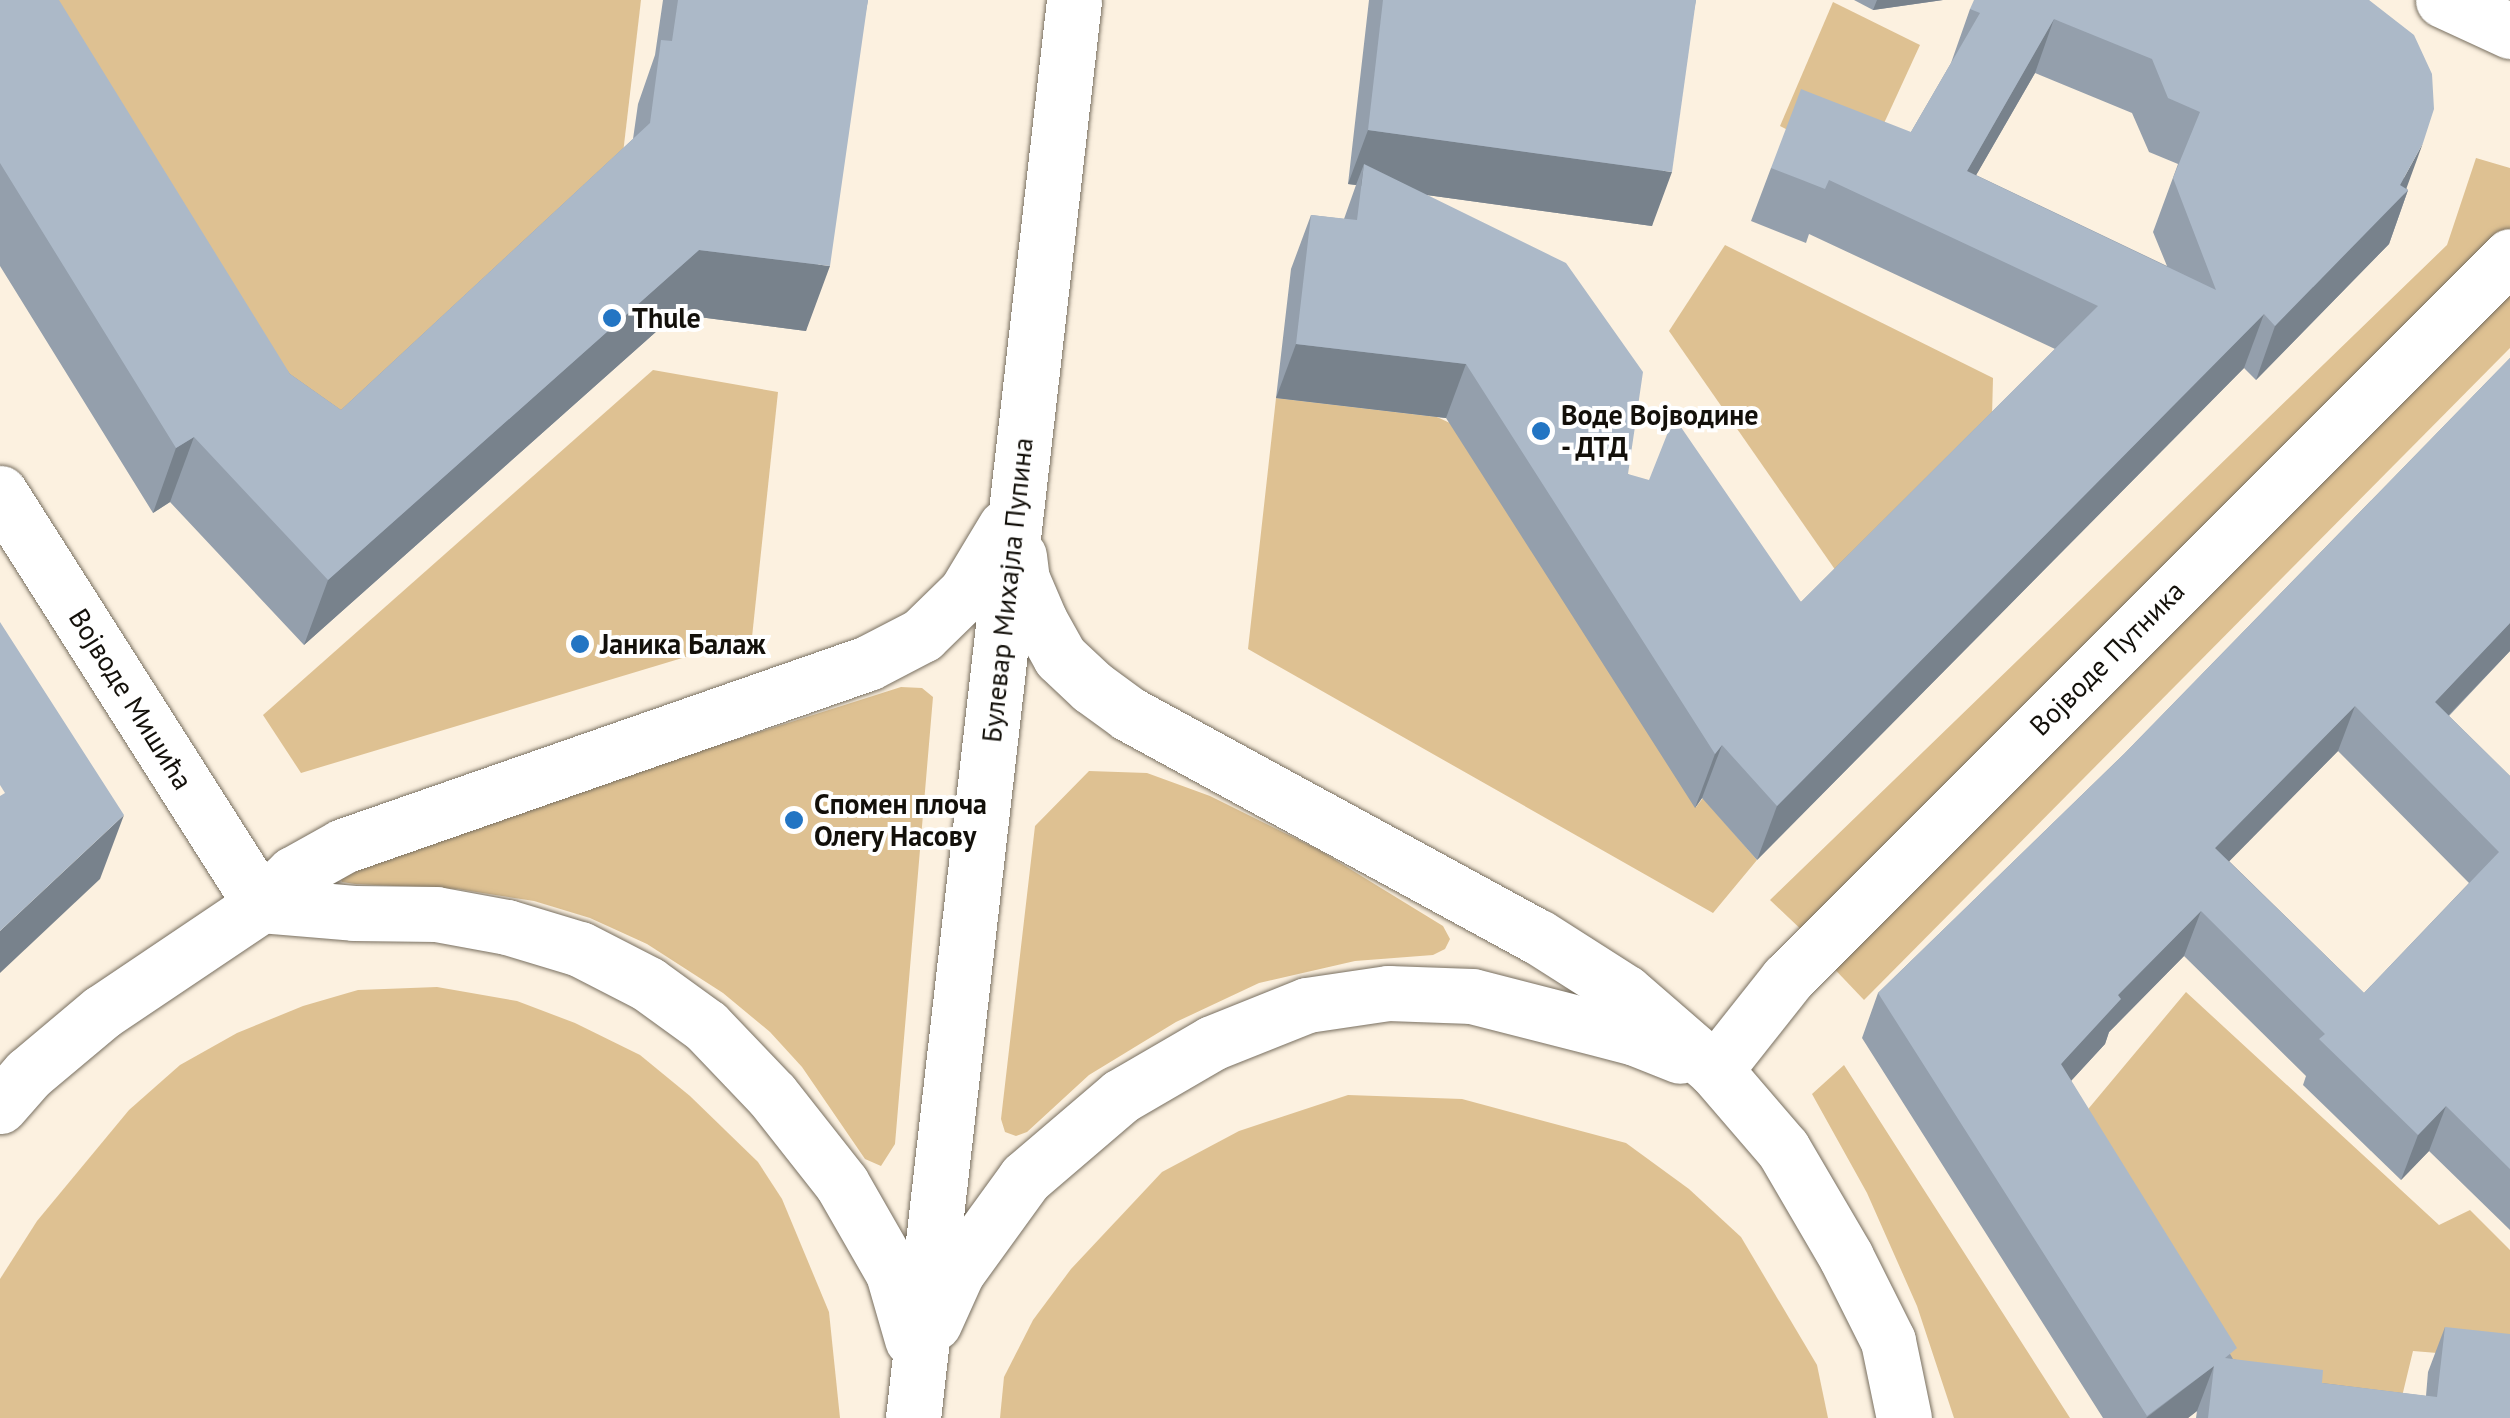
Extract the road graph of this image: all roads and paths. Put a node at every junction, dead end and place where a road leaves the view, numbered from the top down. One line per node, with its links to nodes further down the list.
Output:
1 (1074, 0): 6 (main road, Булевар Михајла Пупина)
2 (2443, 0): 3 (main road)
3 (2510, 30)
4 (2510, 256): 8 (main road, Војводе Путника)
5 (0, 494): 7 (main road, Војводе Мишића)
6 (1014, 514): 7 (main road); 8 (main road); 10 (main road, Булевар Михајла Пупина)
7 (260, 905): 9 (main road); 10 (main road)
8 (1716, 1070): 10 (main road); 12 (main road)
9 (0, 1106)
10 (918, 1359): 11 (main road, Булевар Михајла Пупина)
11 (914, 1418)
12 (1904, 1418)

